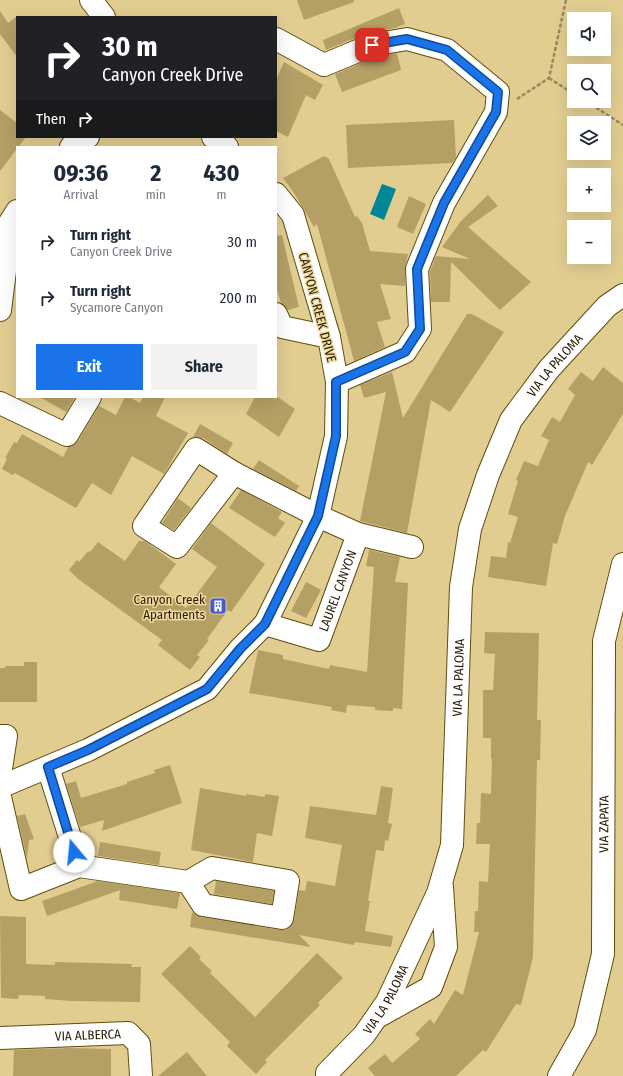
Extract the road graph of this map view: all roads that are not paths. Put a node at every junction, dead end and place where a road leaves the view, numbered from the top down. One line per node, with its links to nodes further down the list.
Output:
1 (90, 0): 2 (street)
2 (103, 16)
3 (277, 39): 15 (street)
4 (85, 138): 6 (street)
5 (214, 138): 7 (street)
6 (72, 146)
7 (226, 146)
8 (277, 195): 14 (street, CANYON CREEK DRIVE)
9 (8, 221): 10 (street)
10 (11, 268): 12 (street)
11 (623, 295): 31 (street, VIA LA PALOMA)
12 (0, 310)
13 (277, 316): 14 (street)
14 (329, 337): 15 (street, CANYON CREEK DRIVE)
15 (336, 382): 19 (street, CANYON CREEK DRIVE)
16 (89, 398): 17 (street)
17 (0, 402)
18 (234, 473): 19 (street, LAUREL CANYON)
19 (318, 516): 20 (street, LAUREL CANYON); 23 (street, CANYON CREEK DRIVE)
20 (358, 534): 21 (street, LAUREL CANYON); 23 (street, LAUREL CANYON)
21 (412, 547)
22 (623, 564): 36 (street, VIA ZAPATA)
23 (265, 624): 25 (street, CANYON CREEK DRIVE)
24 (0, 736): 26 (street)
25 (48, 767): 27 (street, CANYON CREEK DRIVE); 29 (street)
26 (0, 775)
27 (0, 787)
28 (0, 797): 29 (street)
29 (78, 866): 30 (street)
30 (188, 882)
31 (441, 882): 32 (street, VIA LA PALOMA); 32 (street)
32 (376, 1017): 35 (street, VIA LA PALOMA)
33 (0, 1038): 34 (street, VIA ALBERCA)
34 (141, 1076)
35 (326, 1076)
36 (560, 1076)

